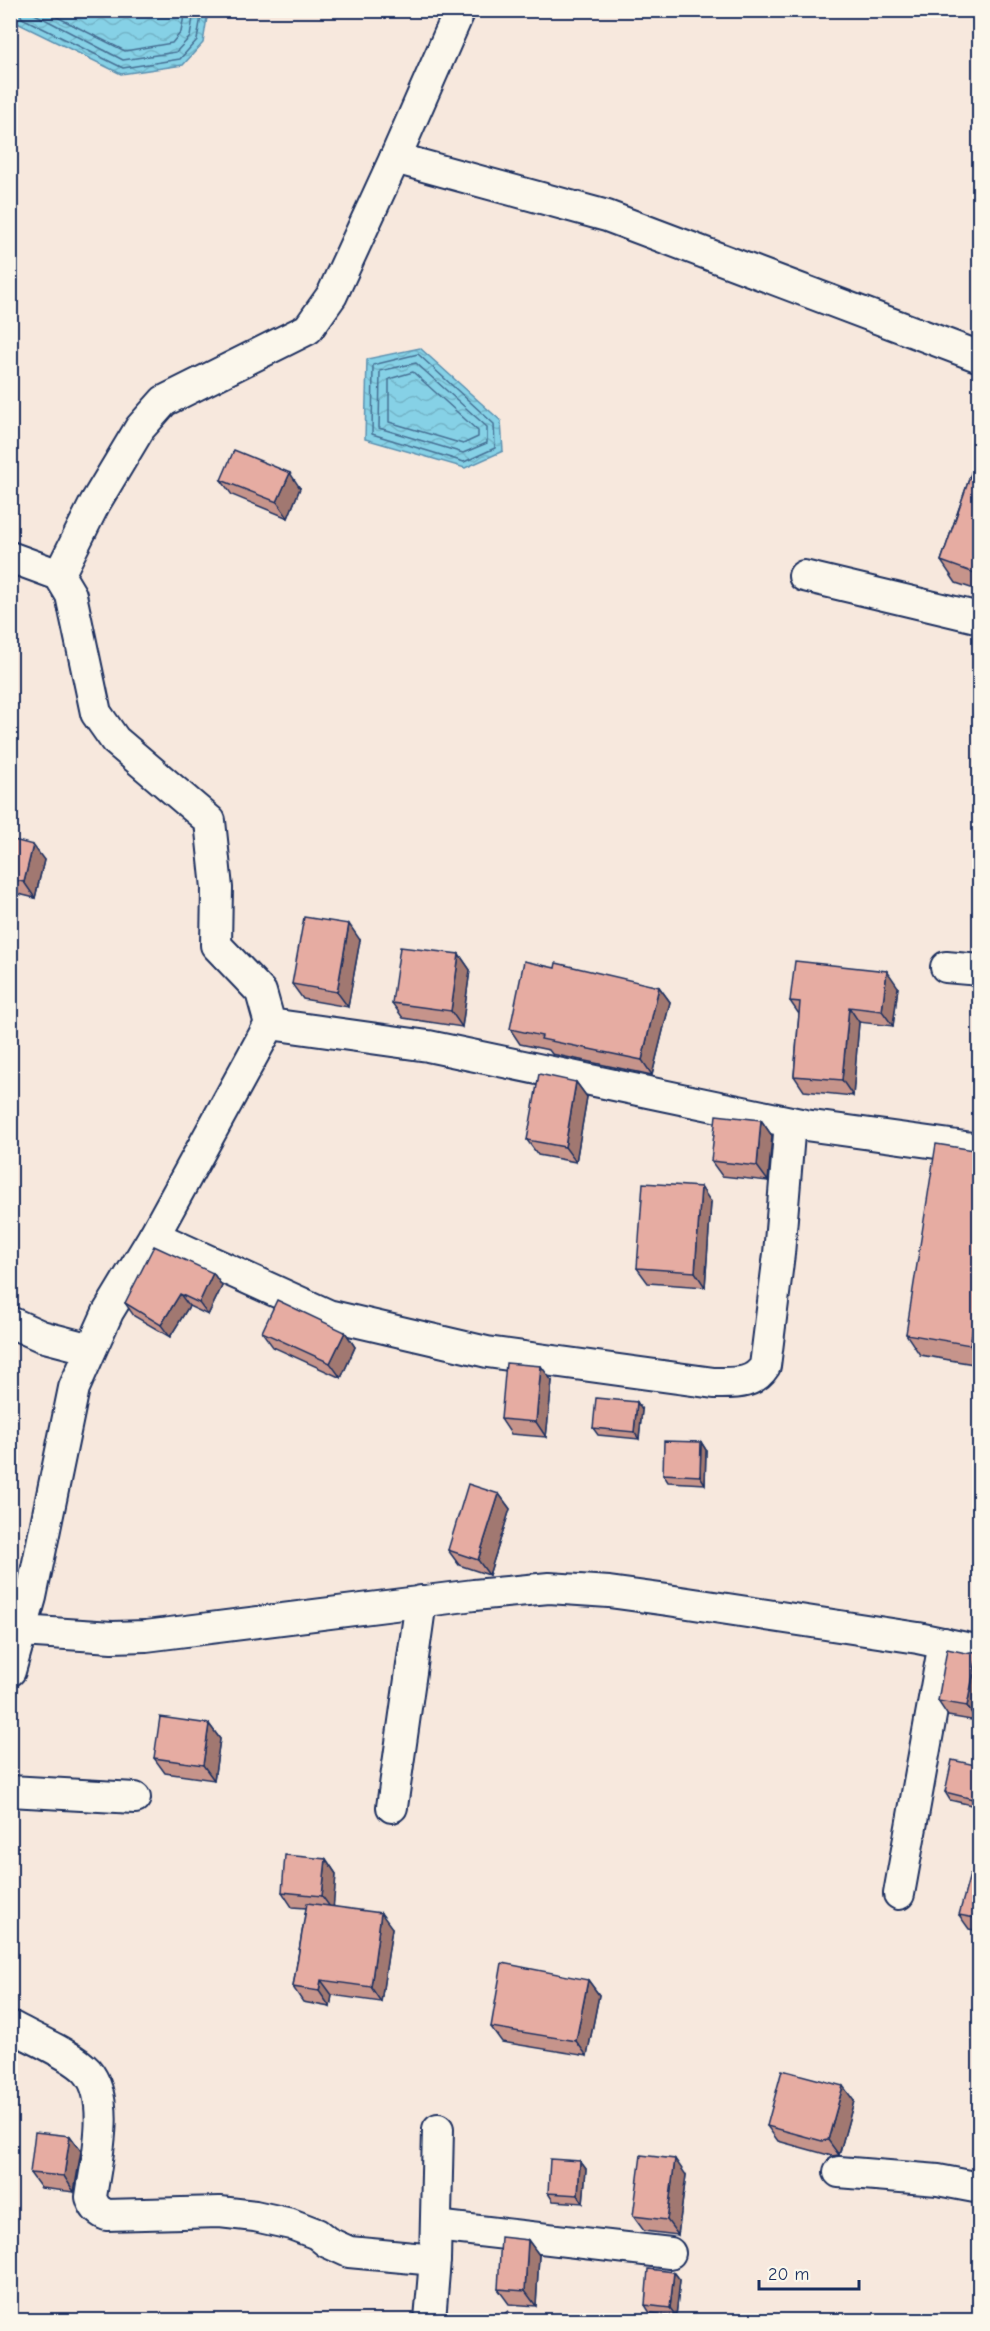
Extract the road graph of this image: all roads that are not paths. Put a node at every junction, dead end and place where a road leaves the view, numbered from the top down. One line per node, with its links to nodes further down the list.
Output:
1 (460, 10): 2 (street)
2 (396, 158): 3 (street); 5 (street)
3 (980, 357)
4 (10, 557): 5 (street)
5 (59, 575): 10 (street)
6 (804, 576): 7 (street)
7 (980, 618)
8 (946, 967): 9 (street)
9 (980, 970)
10 (270, 1024): 11 (street); 13 (street)
11 (790, 1122): 12 (street); 13 (street)
12 (980, 1149)
13 (154, 1236): 15 (street)
14 (10, 1322): 15 (street)
15 (90, 1349): 17 (street)
16 (421, 1601): 17 (street); 18 (street); 23 (street)
17 (21, 1632): 20 (street)
18 (944, 1643): 19 (street); 24 (street)
19 (980, 1651)
20 (10, 1671)
21 (10, 1791): 22 (street)
22 (135, 1798)
23 (392, 1807)
24 (899, 1894)
25 (10, 2026): 31 (street)
26 (438, 2129): 29 (street)
27 (839, 2172): 28 (street)
28 (980, 2188)
29 (436, 2226): 30 (street); 31 (street)
30 (670, 2253)
31 (435, 2260): 32 (street)
32 (430, 2320)

